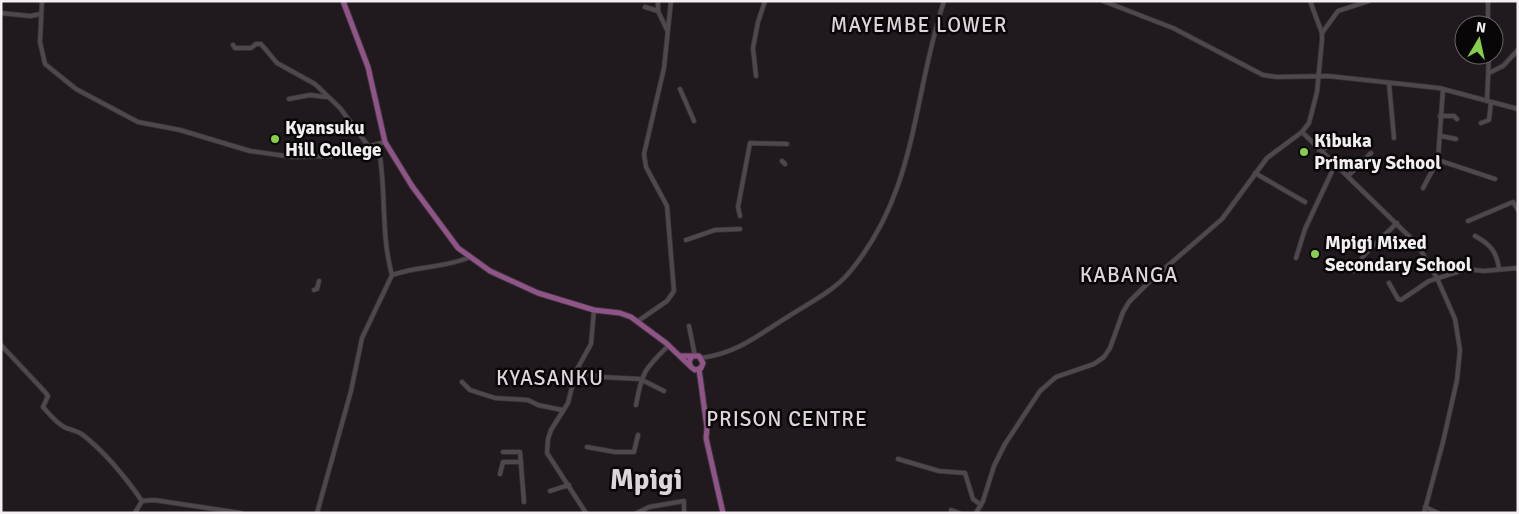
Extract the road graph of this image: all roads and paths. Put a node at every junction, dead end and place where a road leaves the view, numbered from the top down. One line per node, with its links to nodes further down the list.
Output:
1 (42, 1): 14 (street)
2 (344, 1): 42 (main road)
3 (658, 1): 12 (street)
4 (671, 1): 18 (street)
5 (765, 1): 24 (street)
6 (944, 1): 77 (street)
7 (1103, 1): 25 (street)
8 (1310, 1): 17 (street)
9 (1369, 1): 19 (street)
10 (1488, 1): 15 (street)
11 (645, 7): 12 (street)
12 (658, 11): 18 (street)
13 (1, 13): 14 (street)
14 (41, 14): 45 (street)
15 (1488, 15)
16 (1313, 27): 17 (street)
17 (1319, 28): 19 (street)
18 (668, 31): 72 (street)
19 (1322, 33): 25 (street)
20 (233, 45): 29 (street)
21 (1518, 50): 23 (street)
22 (1489, 65): 23 (street)
23 (1489, 73): 31 (street)
24 (756, 76)
25 (1318, 77): 26 (street); 37 (street)
26 (1389, 83): 28 (street); 39 (street)
27 (680, 89): 35 (street)
28 (1443, 89): 31 (street); 33 (street)
29 (326, 97): 30 (street); 45 (street)
30 (289, 99)
31 (1489, 102): 32 (street); 36 (street)
32 (1518, 109)
33 (1440, 116): 34 (street); 38 (street)
34 (1457, 119)
35 (694, 121)
36 (1481, 123)
37 (1302, 132): 46 (street); 50 (street)
38 (1441, 136): 40 (street); 48 (street)
39 (1394, 138)
40 (1456, 139)
41 (1349, 140): 46 (street)
42 (385, 142): 43 (street); 62 (main road)
43 (378, 144): 45 (street); 67 (street)
44 (787, 144): 56 (street)
45 (369, 147)
46 (1319, 150): 49 (street)
47 (1370, 153): 51 (street)
48 (1438, 160): 52 (street); 53 (street)
49 (1335, 165): 51 (street); 63 (street)
50 (1255, 173): 54 (street); 103 (street)
51 (1348, 176): 58 (street)
52 (1495, 180)
53 (1423, 188)
54 (1305, 202)
55 (1518, 210): 57 (street)
56 (740, 216)
57 (1468, 222)
58 (1397, 223): 66 (street); 68 (street)
59 (740, 228): 61 (street)
60 (1475, 236): 65 (street)
61 (686, 240)
62 (470, 257): 67 (street); 74 (main road)
63 (1296, 258)
64 (1518, 268): 65 (street)
65 (1499, 269): 68 (street)
66 (1353, 271)
67 (392, 275): 108 (street)
68 (1437, 278): 70 (street); 104 (street)
69 (319, 281): 71 (street)
70 (1389, 283)
71 (314, 290)
72 (672, 295): 73 (street); 75 (street)
73 (677, 299)
74 (594, 310): 75 (main road); 86 (street)
75 (638, 321): 79 (main road)
76 (689, 326): 82 (street)
77 (752, 340): 80 (street); 83 (street)
78 (1, 345): 101 (street)
79 (669, 345): 81 (main road); 87 (street)
80 (756, 346)
81 (681, 356): 82 (main road); 84 (main road)
82 (693, 357): 83 (main road); 84 (main road)
83 (702, 360): 85 (main road)
84 (690, 366): 85 (main road); 89 (main road)
85 (699, 369): 89 (main road)
86 (576, 371): 87 (street); 92 (street)
87 (640, 379): 90 (street); 91 (street)
88 (462, 382): 92 (street)
89 (700, 388): 112 (main road)
90 (664, 391)
91 (636, 405)
92 (562, 410): 99 (street)
93 (638, 435): 94 (street)
94 (587, 447)
95 (504, 452): 97 (street)
96 (898, 459): 103 (street)
97 (521, 462): 98 (street); 102 (street)
98 (500, 474)
99 (569, 485): 100 (street); 109 (street)
100 (550, 491)
101 (142, 501): 106 (street); 107 (street)
102 (524, 502)
103 (981, 505): 114 (street)
104 (1425, 507): 115 (street); 116 (street)
105 (951, 510): 113 (street)
106 (135, 513)
107 (241, 513)
108 (317, 513)
109 (586, 513)
110 (636, 513): 111 (street)
111 (684, 513)
112 (722, 513)
113 (959, 513)
114 (976, 513)
115 (1424, 513)
116 (1438, 513)

